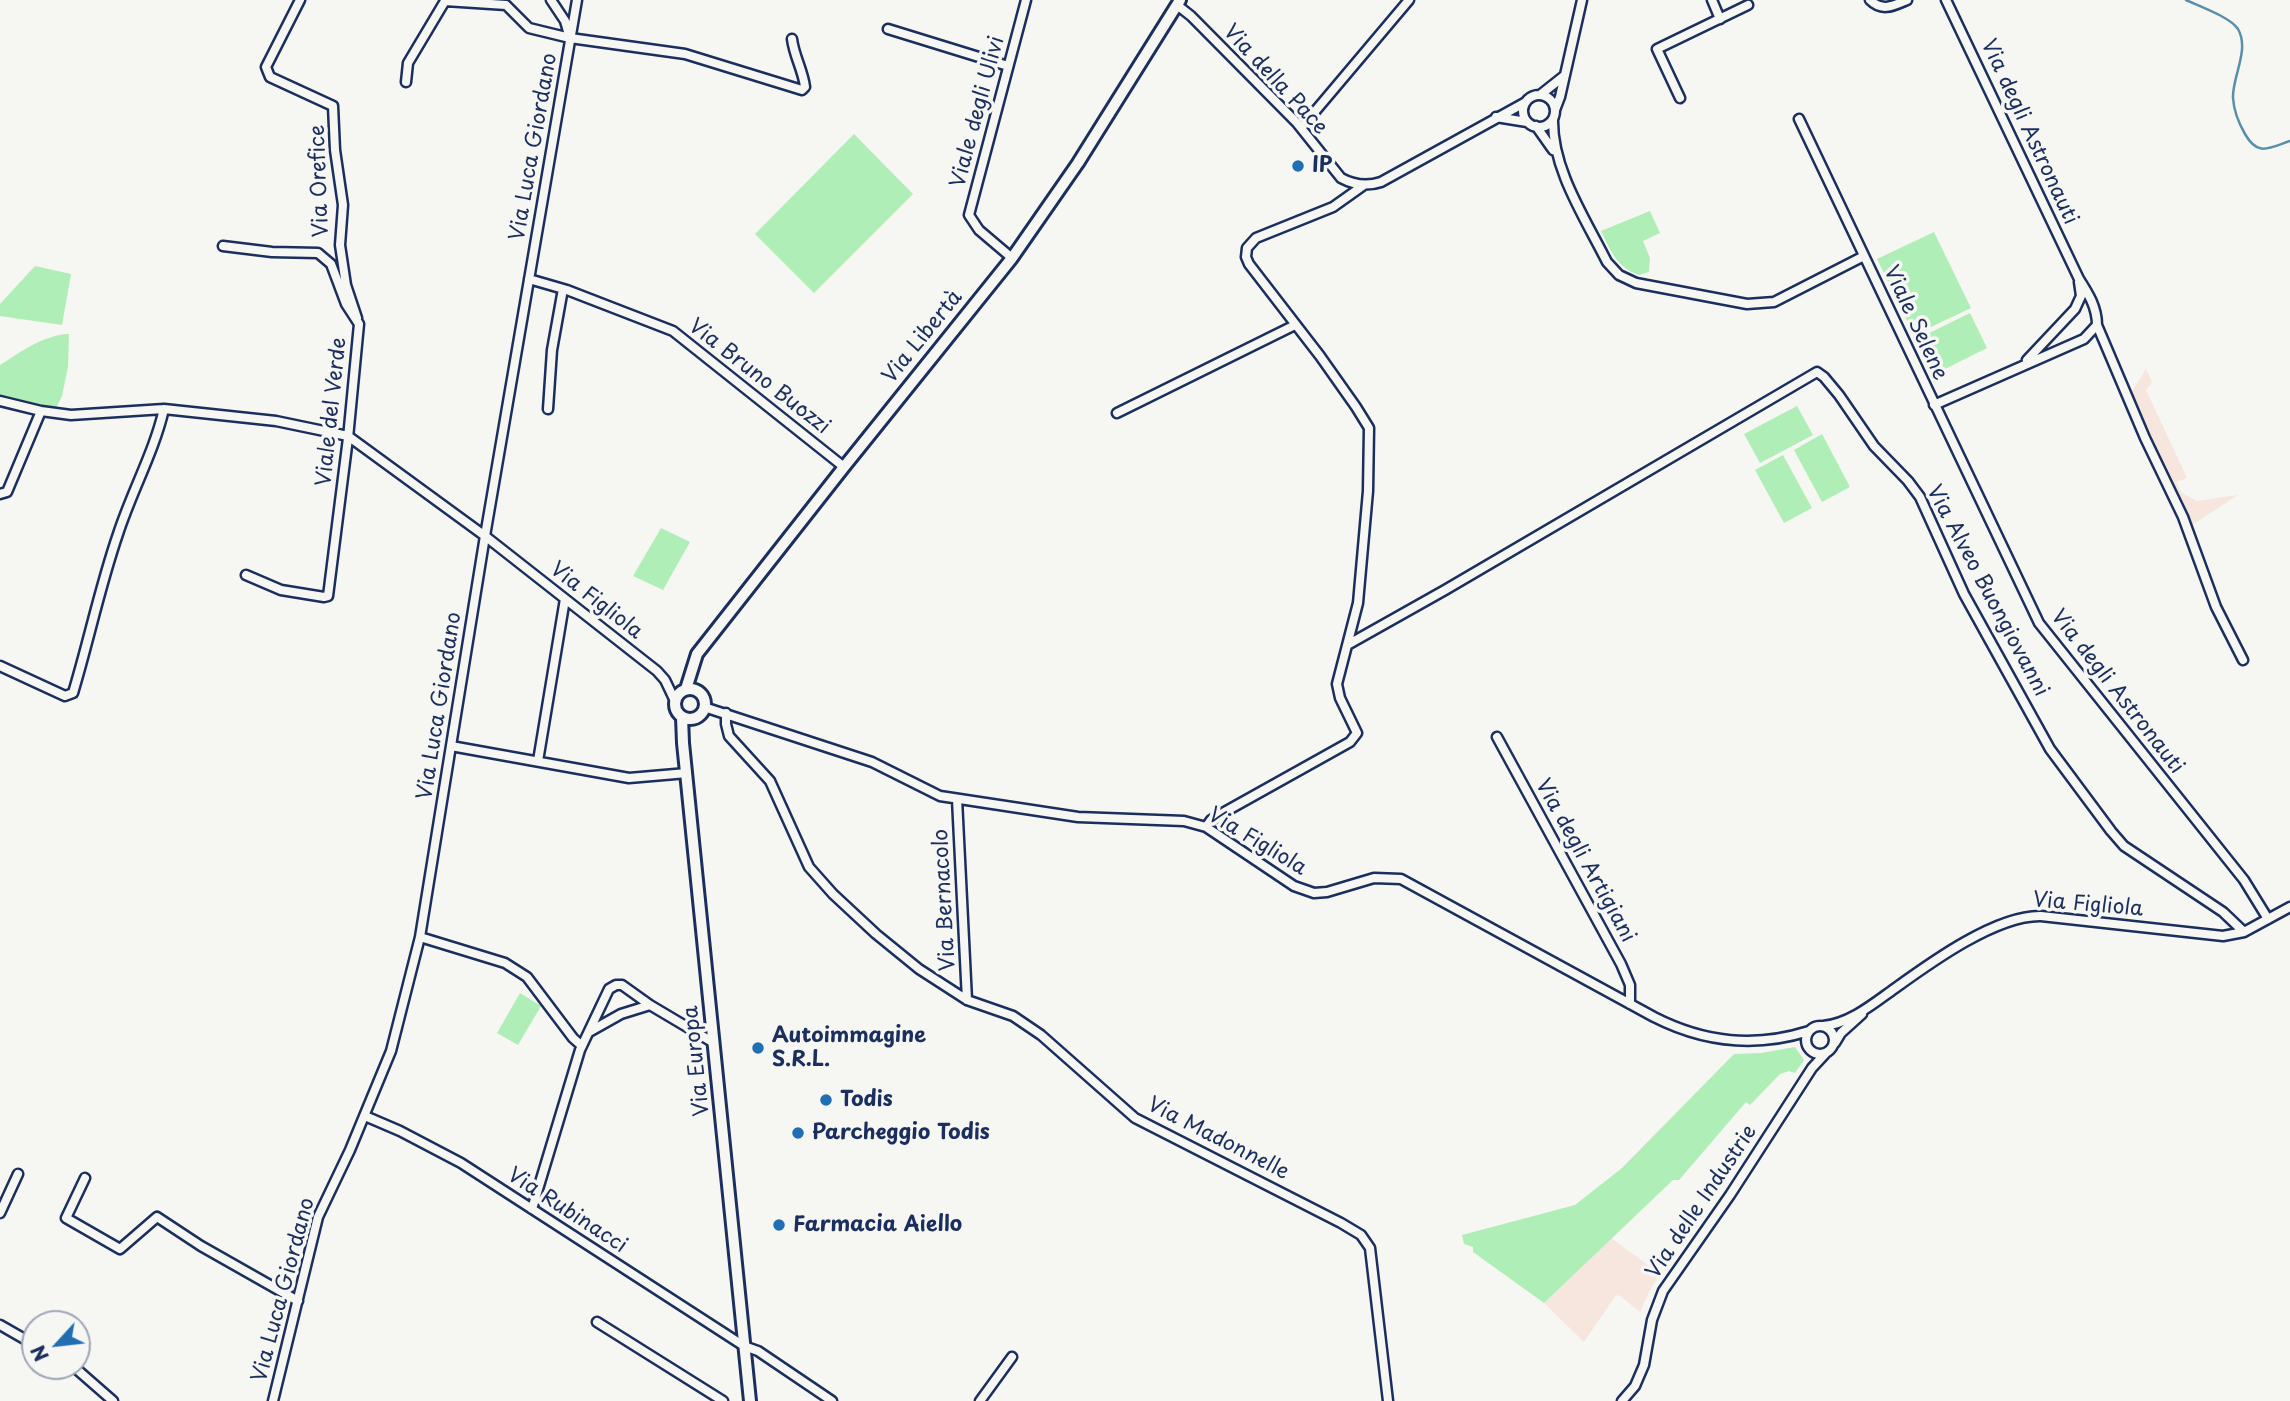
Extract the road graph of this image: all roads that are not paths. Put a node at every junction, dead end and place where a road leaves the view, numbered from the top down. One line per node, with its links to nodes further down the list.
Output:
1 (300, 0): 38 (street, Via Orefice)
2 (551, 0): 17 (street)
3 (577, 0): 17 (street, Via Luca Giordano)
4 (1026, 0): 19 (street, Viale degli Ulivi)
5 (1409, 0): 29 (street)
6 (1582, 0): 20 (street)
7 (1712, 0): 15 (street)
8 (1734, 0): 14 (street)
9 (1870, 0): 10 (street)
10 (1907, 0)
11 (1947, 0): 36 (street, Via degli Astronauti)
12 (1178, 2): 29 (street, Via della Pace); 34 (street, Via Libertà)
13 (1748, 5): 14 (street)
14 (1738, 10): 15 (street)
15 (1720, 19): 23 (street)
16 (888, 29): 19 (street)
17 (570, 38): 18 (street); 21 (street); 35 (street, Via Luca Giordano)
18 (792, 39)
19 (1009, 66): 34 (street, Viale degli Ulivi)
20 (1564, 76): 22 (street); 25 (street)
21 (405, 82)
22 (1539, 95): 24 (street); 25 (street)
23 (1680, 98)
24 (1526, 102): 26 (street); 28 (street)
25 (1554, 114): 28 (street); 30 (street)
26 (1496, 117): 28 (street); 31 (street)
27 (1799, 119): 33 (street, Viale Selene)
28 (1532, 124): 30 (street)
29 (1301, 128): 31 (street, Via della Pace)
30 (1555, 153): 33 (street)
31 (1364, 185): 39 (street)
32 (223, 246): 38 (street, Viale del Verde)
33 (1864, 257): 43 (street, Viale Selene)
34 (1012, 258): 49 (street, Via Libertà)
35 (530, 279): 37 (street, Via Bruno Buozzi); 51 (street, Via Luca Giordano)
36 (2079, 279): 40 (street, Via degli Astronauti); 41 (street)
37 (563, 289): 45 (street); 49 (street, Via Bruno Buozzi)
38 (359, 324): 48 (street, Viale del Verde)
39 (1295, 325): 47 (street); 54 (street)
40 (2097, 325): 41 (street); 55 (street, Via degli Astronauti)
41 (2021, 365): 43 (street)
42 (0, 401): 46 (street)
43 (1934, 405): 69 (street, Via degli Astronauti)
44 (164, 409): 46 (street); 48 (street); 56 (street)
45 (548, 409)
46 (41, 411): 50 (street)
47 (1117, 413)
48 (348, 436): 51 (street, Via Figliola); 52 (street, Viale del Verde)
49 (844, 467): 57 (street, Via Libertà)
50 (0, 494)
51 (485, 536): 53 (street, Via Figliola); 63 (street, Via Luca Giordano)
52 (246, 575)
53 (565, 599): 58 (street, Via Figliola); 64 (street)
54 (1349, 643): 67 (street); 70 (street, Via Alveo Buongiovanni)
55 (2243, 660)
56 (0, 666)
57 (686, 689): 58 (street); 59 (street)
58 (675, 701): 61 (street)
59 (704, 707): 60 (street, Via Figliola); 61 (street)
60 (726, 713): 66 (street, Via Figliola); 72 (street, Via Madonnelle)
61 (682, 717): 65 (street, Via Europa)
62 (1497, 737): 73 (street, Via degli Artigiani)
63 (451, 746): 64 (street); 71 (street, Via Luca Giordano)
64 (538, 761): 65 (street)
65 (687, 773): 80 (street, Via Europa)
66 (957, 799): 67 (street, Via Figliola); 72 (street, Via Bernacolo)
67 (1206, 827): 73 (street, Via Figliola)
68 (2290, 907): 69 (street, Via Figliola)
69 (2269, 919): 70 (street, Via Figliola)
70 (2244, 932): 75 (street, Via Figliola)
71 (419, 937): 82 (street); 86 (street, Via Luca Giordano)
72 (967, 1000): 104 (street, Via Madonnelle)
73 (1630, 1004): 79 (street, Via Figliola)
74 (650, 1005): 78 (street); 78 (street); 80 (street)
75 (1864, 1012): 76 (street, Via Figliola); 81 (street, Via delle Industrie)
76 (1823, 1026): 77 (street); 81 (street)
77 (1809, 1031): 79 (street, Via Figliola); 83 (street)
78 (587, 1033): 82 (street)
79 (1790, 1037): 83 (street)
80 (714, 1043): 95 (street, Via Europa)
81 (1834, 1044): 84 (street, Via delle Industrie)
82 (582, 1046): 89 (street)
83 (1809, 1048): 84 (street); 85 (street)
84 (1825, 1054): 85 (street, Via delle Industrie)
85 (1812, 1068): 105 (street, Via delle Industrie)
86 (365, 1116): 89 (street, Via Rubinacci); 91 (street, Via Luca Giordano)
87 (18, 1174): 90 (street)
88 (85, 1178): 91 (street)
89 (532, 1209): 95 (street, Via Rubinacci)
90 (0, 1213)
91 (298, 1301): 99 (street, Via Luca Giordano)
92 (597, 1322): 100 (street)
93 (0, 1325): 94 (street)
94 (21, 1337)
95 (744, 1346): 101 (street, Via Europa); 102 (street, Via Rubinacci)
96 (1012, 1357): 103 (street)
97 (89, 1380): 98 (street)
98 (113, 1401)
99 (273, 1401)
100 (723, 1401)
101 (750, 1401)
102 (832, 1401)
103 (980, 1401)
104 (1388, 1401)
105 (1622, 1401)

